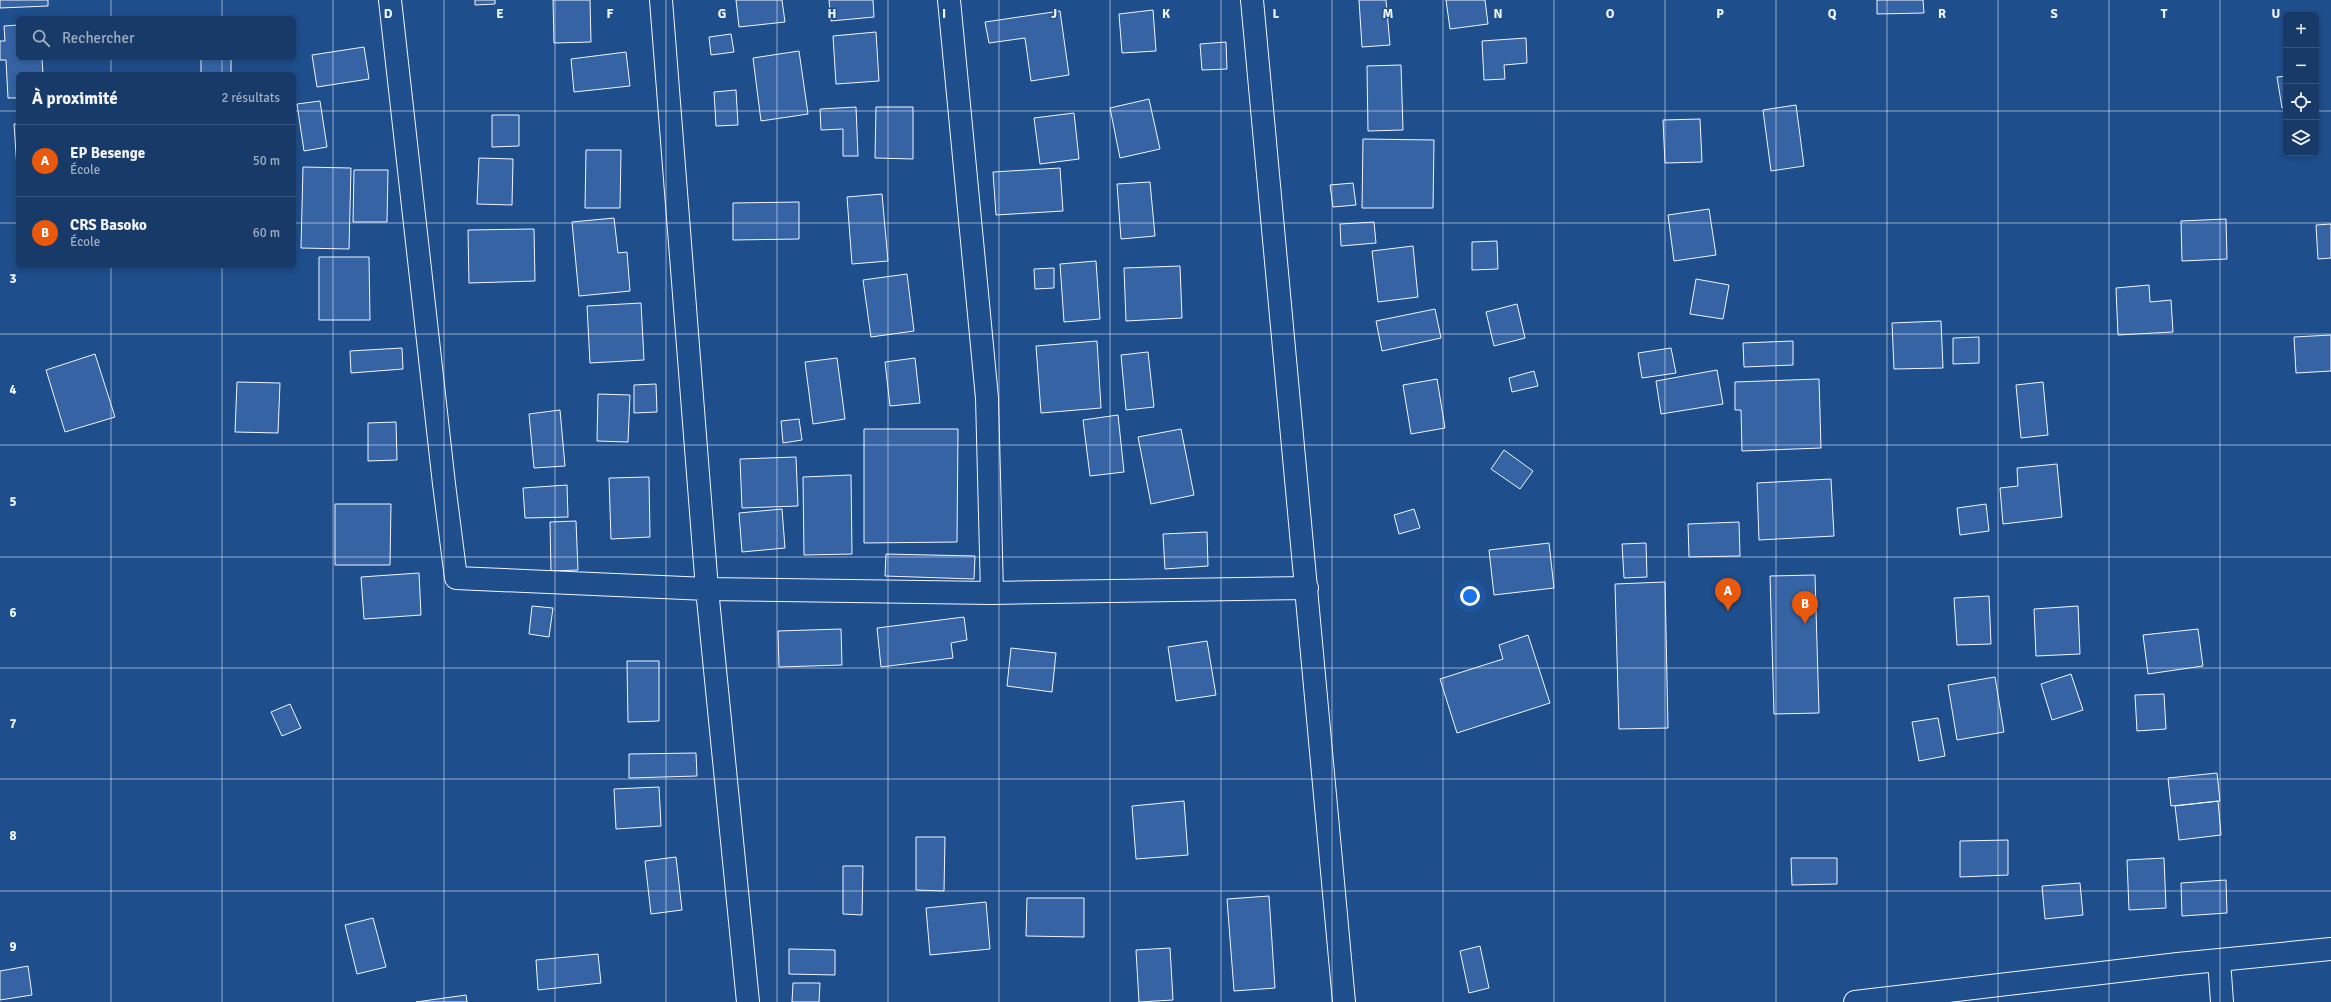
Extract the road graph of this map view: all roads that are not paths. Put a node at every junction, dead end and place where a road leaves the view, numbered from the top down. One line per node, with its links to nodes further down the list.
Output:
1 (390, 0): 6 (street)
2 (661, 0): 6 (street)
3 (949, 0): 7 (street)
4 (1252, 0): 5 (street)
5 (1307, 588): 7 (street); 12 (street)
6 (707, 589): 7 (street); 11 (street)
7 (992, 593)
8 (2331, 950): 9 (street)
9 (2219, 960): 10 (street); 14 (street)
10 (1906, 999): 13 (street)
11 (748, 1002)
12 (1344, 1002)
13 (1855, 1002)
14 (2222, 1002)

